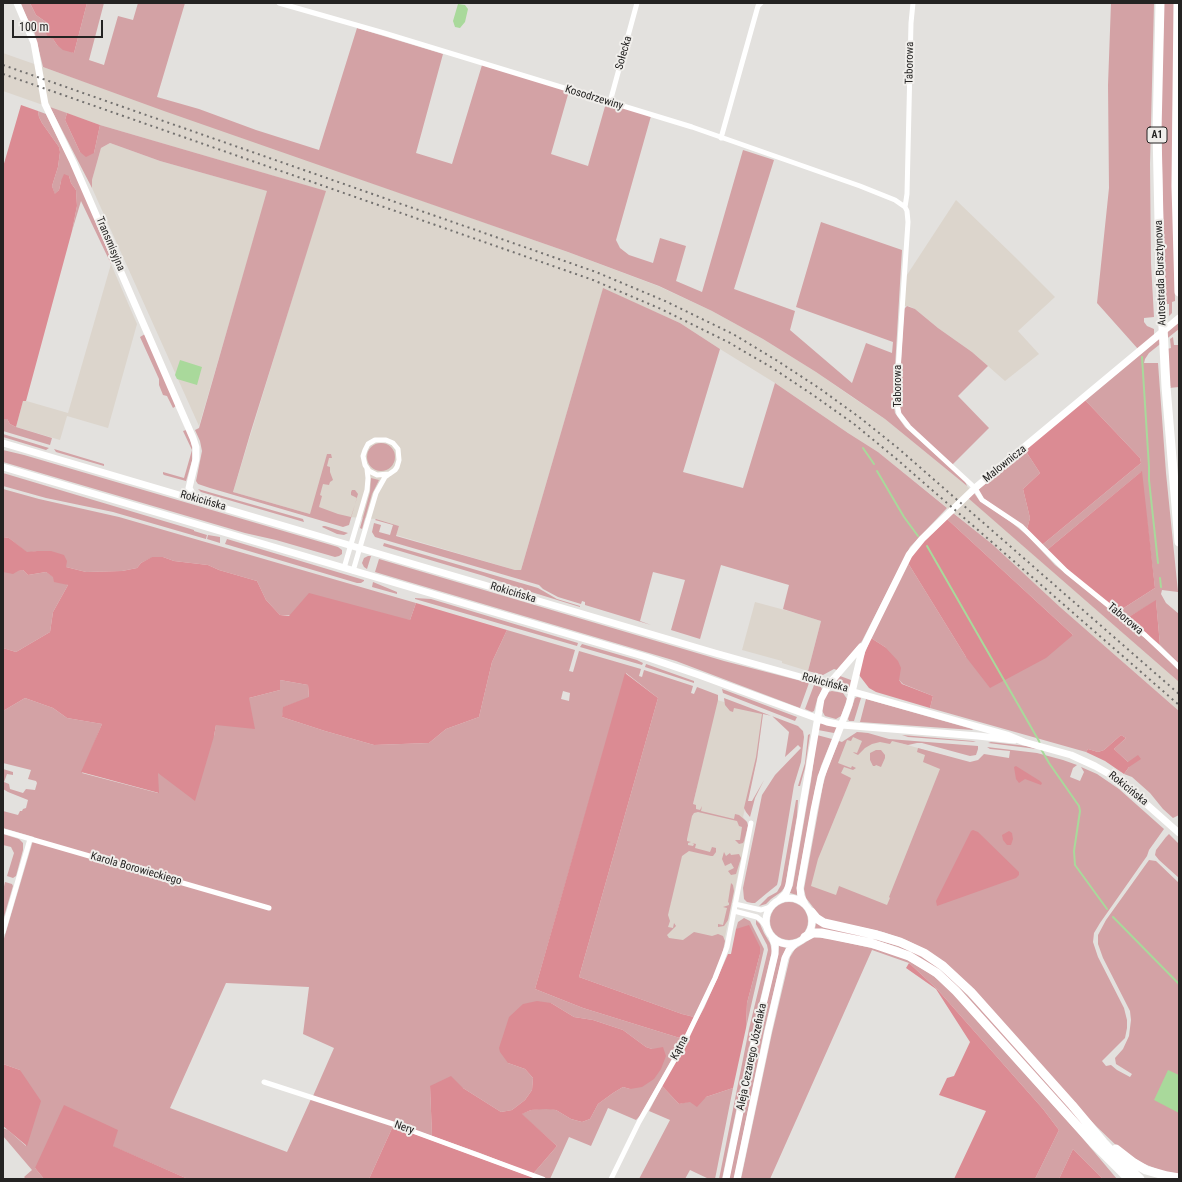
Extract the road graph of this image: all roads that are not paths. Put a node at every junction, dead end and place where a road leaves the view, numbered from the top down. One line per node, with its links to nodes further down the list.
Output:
1 (17, 3): 17 (main road, Transmisyjna)
2 (279, 3): 8 (street, Kosodrzewiny)
3 (637, 3): 8 (street, Sołecka)
4 (761, 3): 9 (street)
5 (913, 3): 10 (street, Taborowa)
6 (1160, 3): 21 (highway, Autostrada Bursztynowa / A1)
7 (1178, 3): 11 (highway, Autostrada Bursztynowa / A1)
8 (610, 102): 9 (street, Kosodrzewiny)
9 (721, 138): 10 (street, Kosodrzewiny)
10 (905, 207): 18 (street, Taborowa)
11 (1179, 292)
12 (1179, 318): 18 (main road, Malownicza)
13 (3, 443): 19 (main road, Rokicińska)
14 (3, 467): 24 (main road, Rokicińska)
15 (366, 468): 16 (street); 16 (street); 22 (street)
16 (389, 474): 23 (street)
17 (189, 485): 19 (main road); 20 (main road)
18 (975, 488): 26 (main road, Malownicza); 27 (street, Taborowa)
19 (174, 493): 20 (main road, Rokicińska)
20 (195, 499): 22 (main road, Rokicińska)
21 (1179, 542)
22 (351, 545): 23 (main road, Rokicińska); 24 (street)
23 (360, 547): 25 (street); 28 (main road, Rokicińska)
24 (344, 568): 25 (main road, Rokicińska)
25 (353, 571): 30 (main road, Rokicińska)
26 (867, 639): 28 (main road, Malownicza); 29 (main road, Malownicza)
27 (1179, 667)
28 (829, 684): 29 (main road, Rokicińska); 30 (main road)
29 (853, 691): 31 (main road); 32 (main road, Rokicińska)
30 (816, 719): 31 (main road, Rokicińska); 37 (main road)
31 (842, 725): 32 (main road, Rokicińska); 39 (main road)
32 (1024, 742): 35 (main road, Rokicińska)
33 (751, 822): 38 (street, Kątna)
34 (3, 831): 36 (street, Karola Borowieckiego)
35 (1179, 833)
36 (30, 839): 41 (street, Karola Borowieckiego); 45 (street)
37 (779, 900): 39 (main road); 40 (main road)
38 (735, 904): 40 (street); 42 (street, Kątna)
39 (805, 904): 43 (main road)
40 (770, 907): 44 (main road)
41 (269, 908)
42 (734, 911): 44 (street); 54 (street, Kątna)
43 (811, 912): 47 (main road); 50 (highway)
44 (766, 927): 46 (main road)
45 (3, 932)
46 (772, 937): 48 (main road); 55 (main road, Aleja Cezarego Józefiaka)
47 (805, 937): 48 (main road); 51 (highway)
48 (796, 943): 56 (main road, Aleja Cezarego Józefiaka)
49 (264, 1082): 53 (street, Nery)
50 (1072, 1105): 52 (highway); 59 (highway)
51 (1093, 1143): 57 (highway); 58 (highway)
52 (1179, 1178)
53 (543, 1179)
54 (611, 1179)
55 (726, 1179)
56 (737, 1179)
57 (1121, 1179)
58 (1129, 1179)
59 (1140, 1179)

